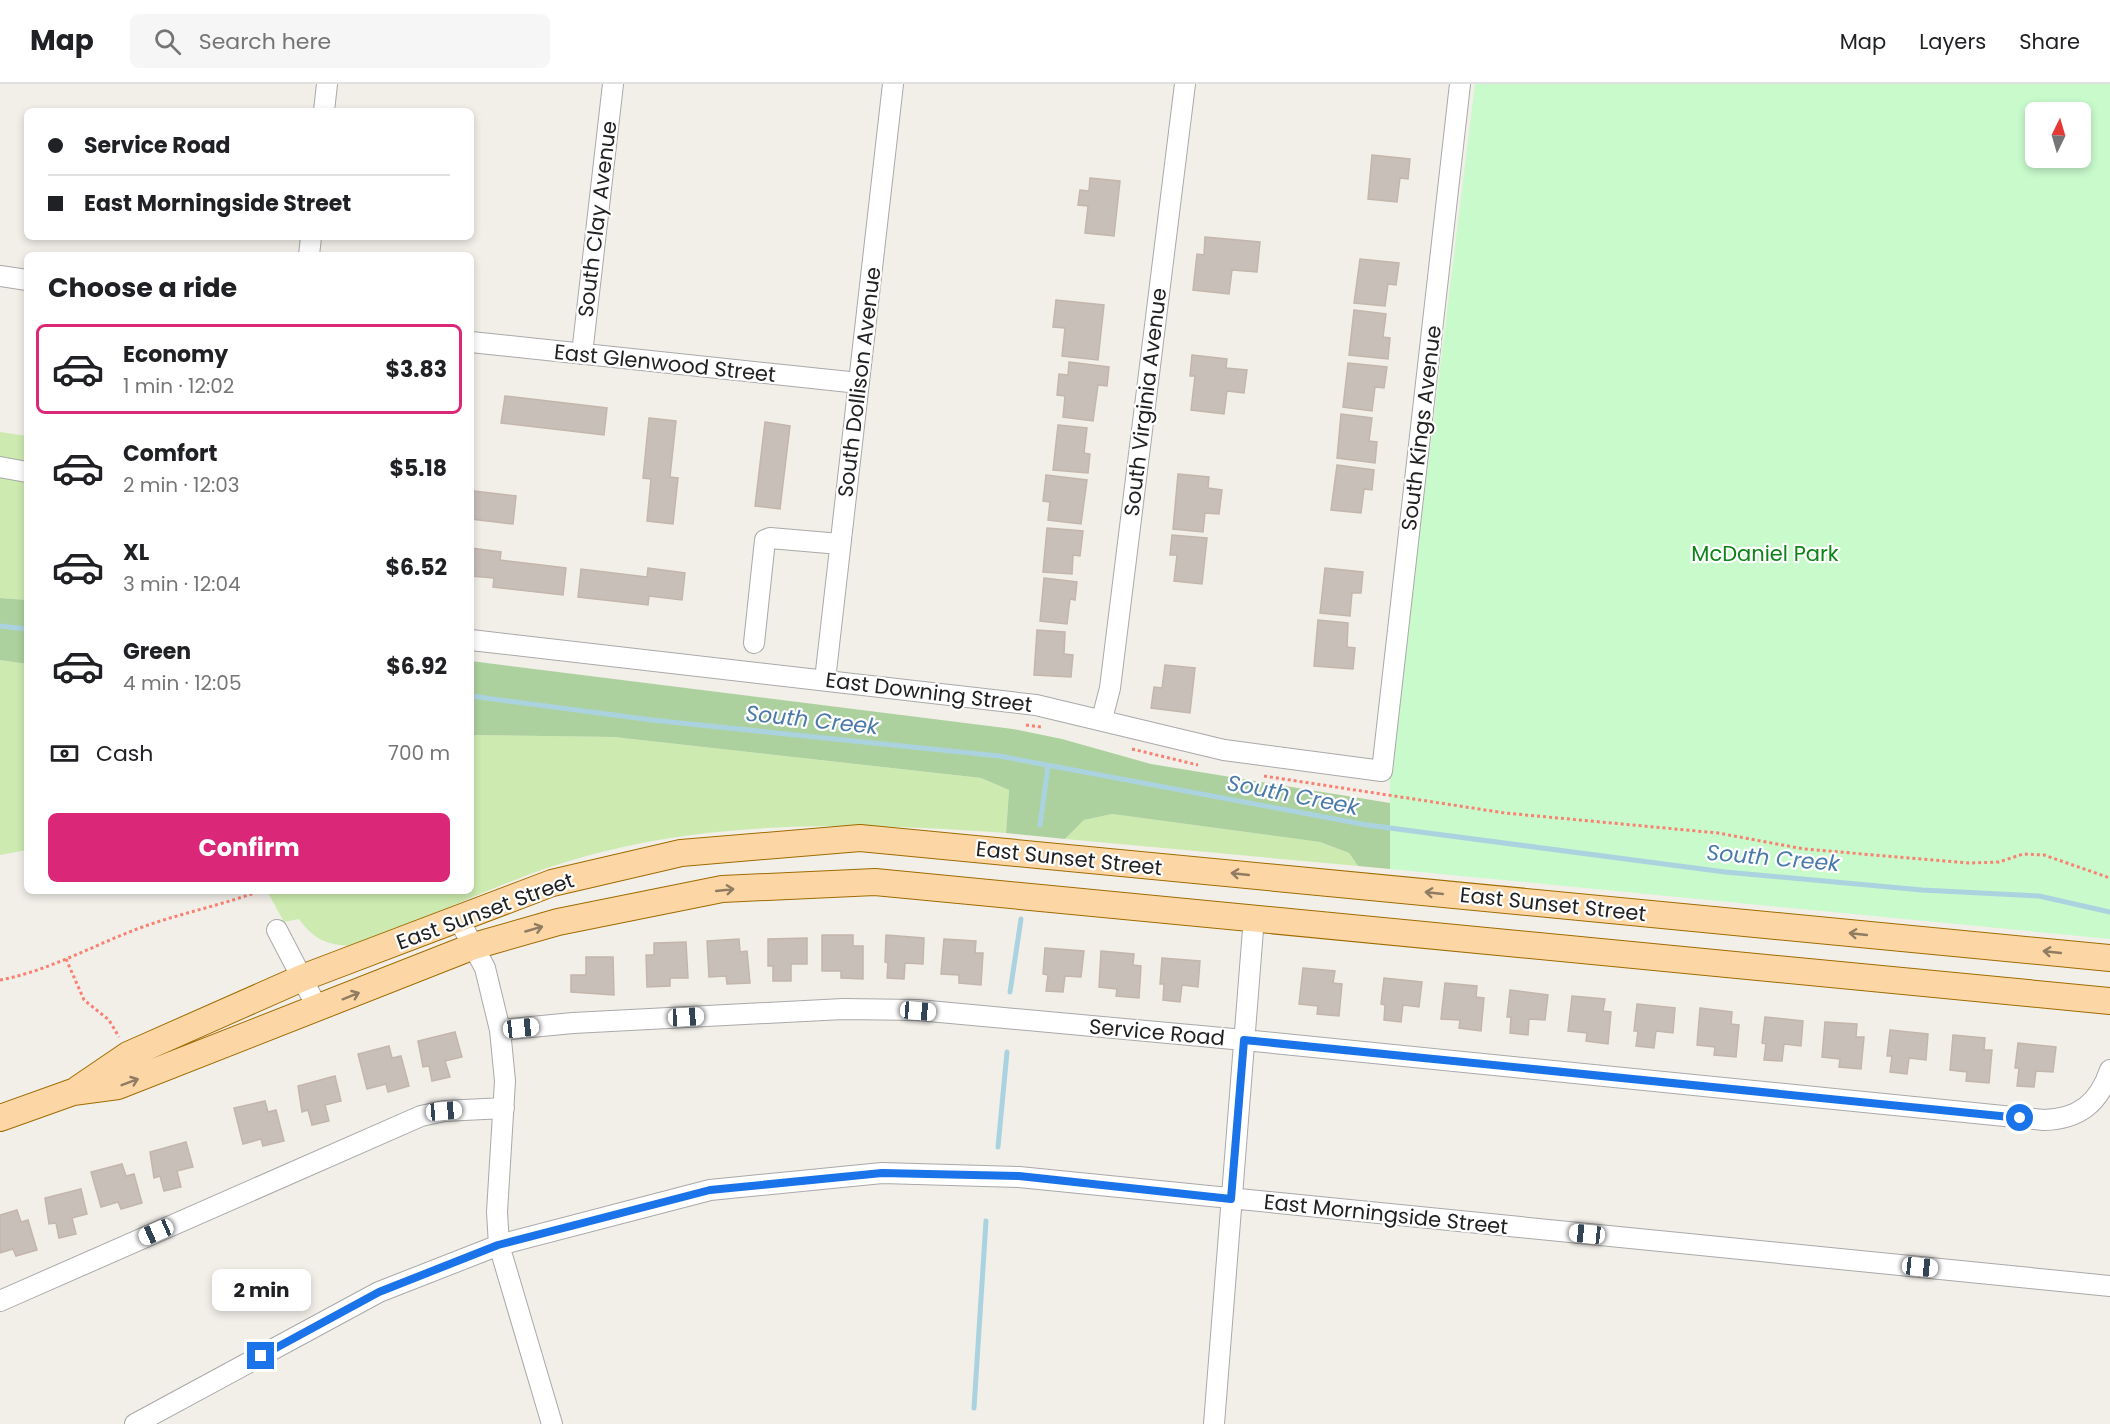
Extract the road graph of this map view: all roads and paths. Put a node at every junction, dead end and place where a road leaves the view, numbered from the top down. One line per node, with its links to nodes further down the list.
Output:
1 (327, 84): 6 (street)
2 (613, 84): 10 (street, South Clay Avenue)
3 (893, 84): 11 (street, South Dollison Avenue)
4 (1185, 84): 18 (street, South Virginia Avenue)
5 (1460, 84): 19 (street, South Kings Avenue)
6 (324, 108)
7 (0, 276): 8 (street)
8 (24, 280)
9 (474, 342): 10 (street, East Glenwood Street)
10 (582, 354): 11 (street, East Glenwood Street)
11 (859, 382): 14 (street, South Dollison Avenue)
12 (0, 467): 13 (street)
13 (24, 471)
14 (840, 544): 16 (street); 17 (street, South Dollison Avenue)
15 (474, 640): 17 (street, East Downing Street)
16 (754, 643)
17 (825, 680): 18 (street, East Downing Street)
18 (1102, 719): 19 (street, East Downing Street)
19 (1382, 771)
20 (252, 894): 26 (path)
21 (1254, 917): 24 (main road, East Sunset Street, one-way to 21); 29 (main road, East Sunset Street); 32 (street)
22 (459, 920): 24 (street); 25 (main road, East Sunset Street, one-way to 22); 27 (main road, East Sunset Street)
23 (277, 930): 27 (street)
24 (474, 946): 30 (main road, East Sunset Street, one-way to 24); 31 (street)
25 (2110, 958)
26 (66, 959): 28 (path); 33 (path)
27 (302, 978): 30 (street); 35 (main road, East Sunset Street)
28 (0, 980)
29 (2110, 1001)
30 (318, 1010): 35 (main road, East Sunset Street, one-way to 30)
31 (500, 1030): 32 (street, Service Road); 36 (street)
32 (1244, 1040): 34 (street, Service Road); 38 (street)
33 (122, 1041)
34 (2110, 1070)
35 (73, 1092): 37 (main road, East Sunset Street)
36 (504, 1108): 39 (street); 41 (street)
37 (0, 1118)
38 (1231, 1199): 39 (street, East Morningside Street); 40 (street, East Morningside Street); 44 (street)
39 (498, 1245): 42 (street, East Morningside Street); 43 (street)
40 (2110, 1286)
41 (0, 1301)
42 (135, 1424)
43 (552, 1424)
44 (1214, 1424)

